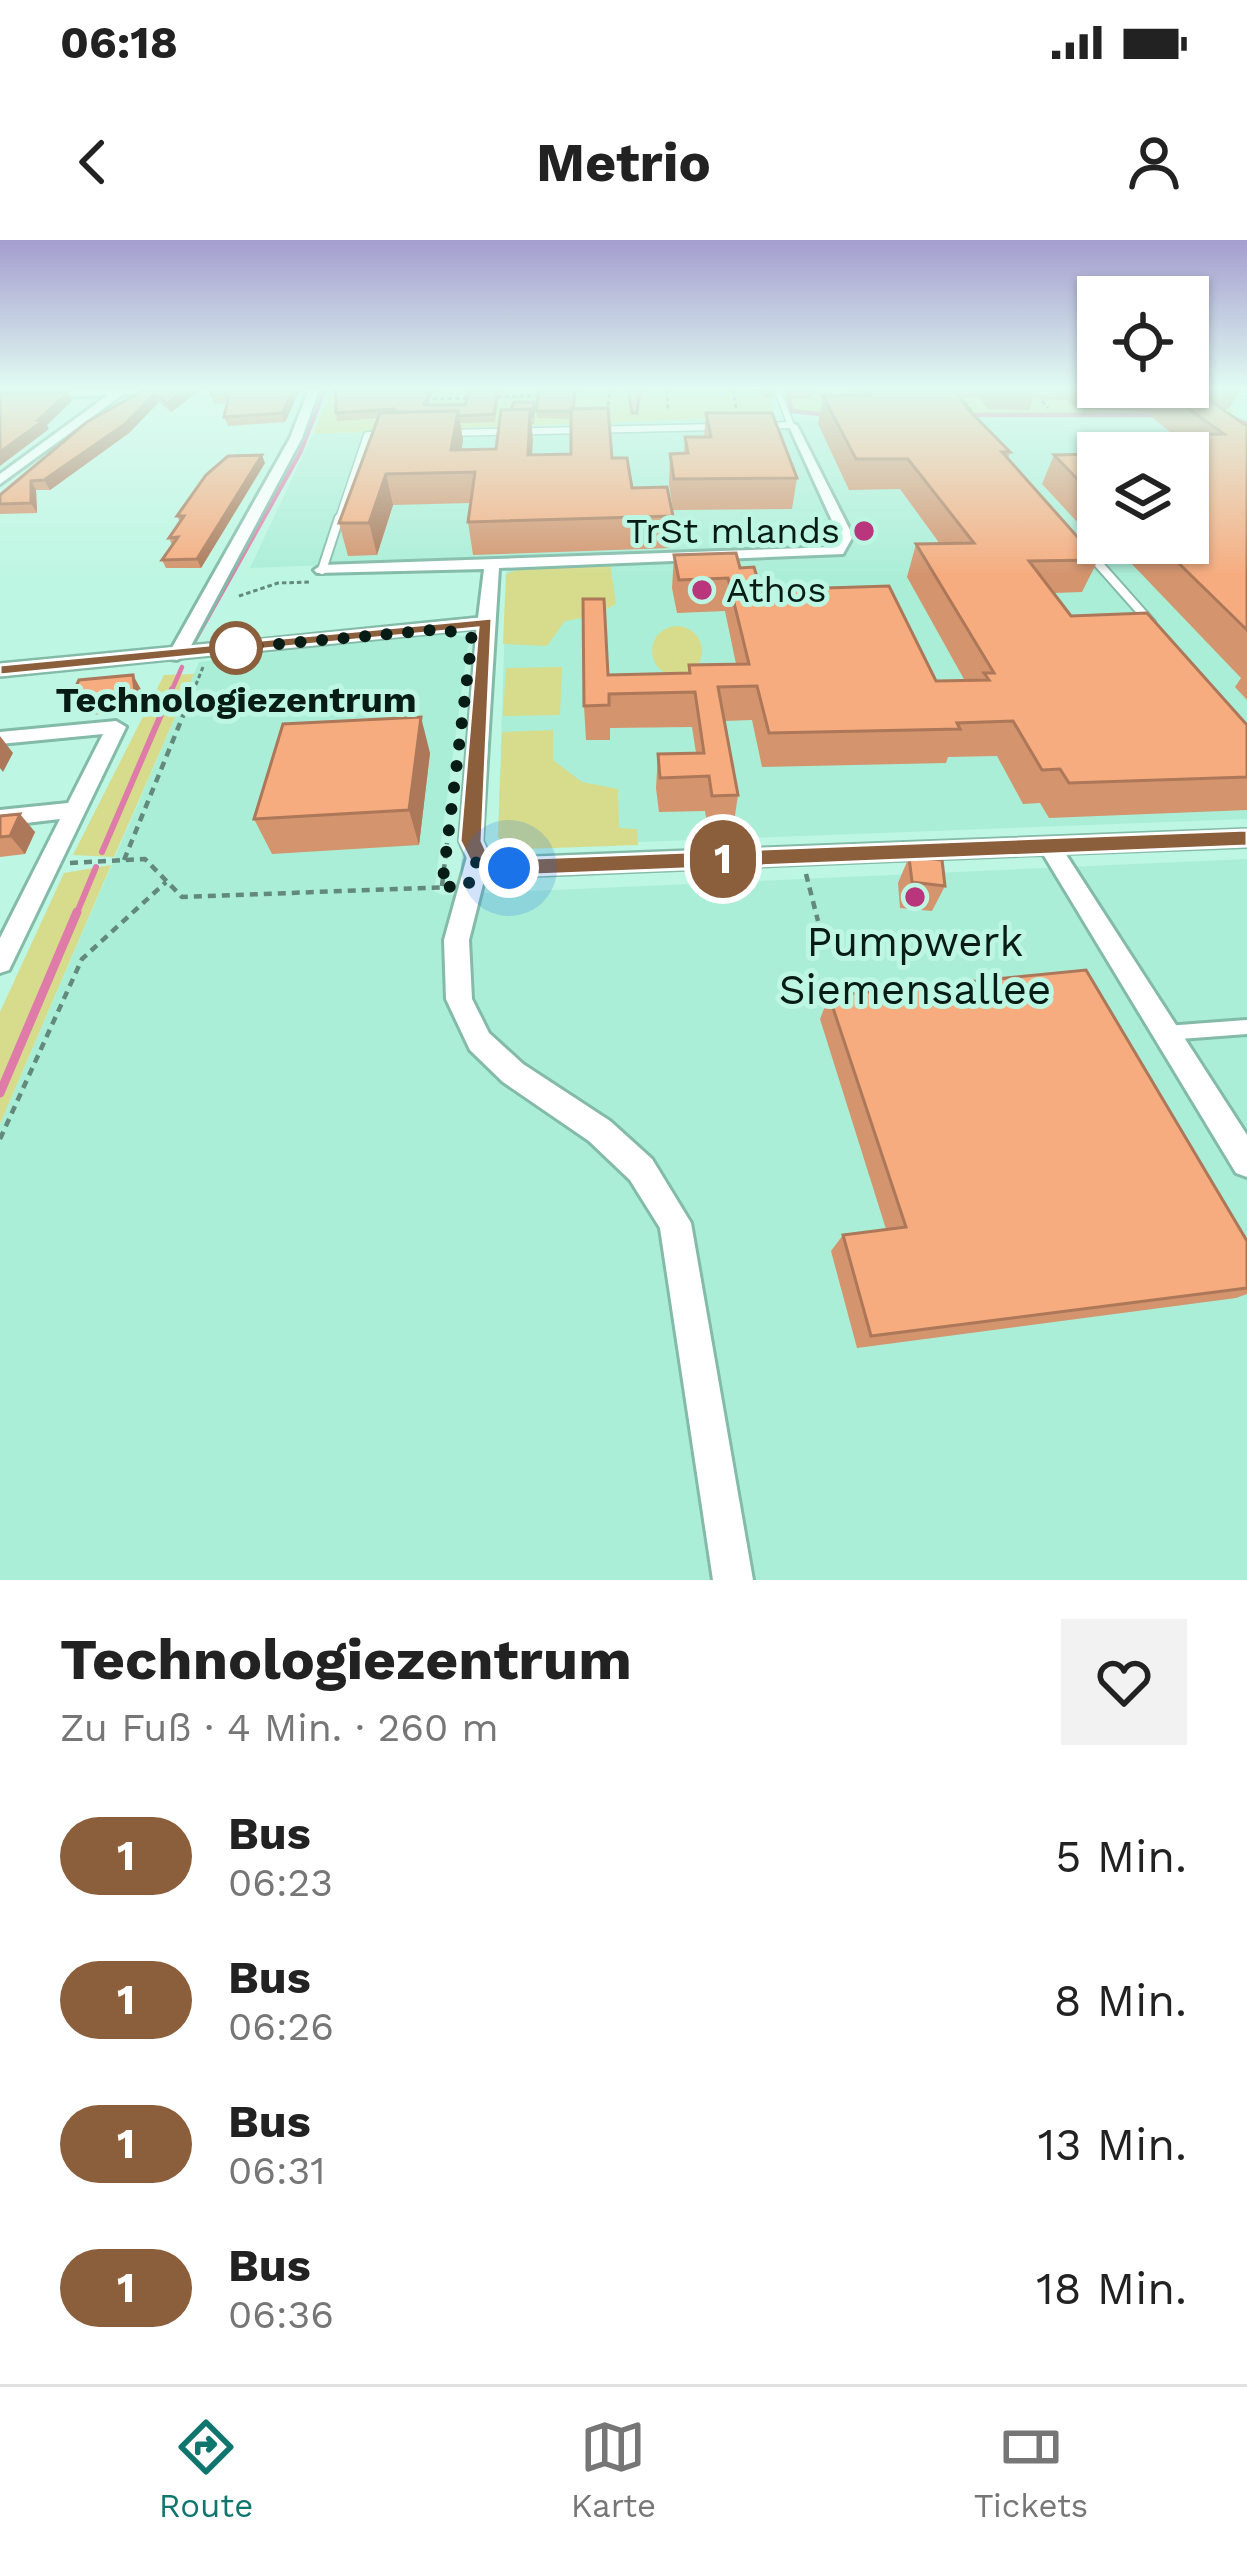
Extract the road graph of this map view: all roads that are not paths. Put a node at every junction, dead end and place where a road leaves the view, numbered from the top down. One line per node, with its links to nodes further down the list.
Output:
1 (38, 452): 5 (street)
2 (289, 452): 12 (street)
3 (361, 452): 8 (lane)
4 (804, 452): 6 (street)
5 (0, 479)
6 (492, 564): 8 (street); 9 (street)
7 (1098, 564): 10 (lane)
8 (322, 570)
9 (486, 622): 11 (street); 19 (street)
10 (1139, 637)
11 (221, 650): 12 (street)
12 (177, 655): 13 (street)
13 (0, 670)
14 (0, 738): 15 (street)
15 (74, 810): 16 (street); 20 (street)
16 (0, 818)
17 (1247, 838): 18 (street)
18 (1049, 846): 19 (street); 22 (street)
19 (463, 877): 24 (street)
20 (0, 963)
21 (1247, 1027): 22 (lane)
22 (1164, 1033): 23 (street)
23 (1247, 1162)
24 (734, 1580)

